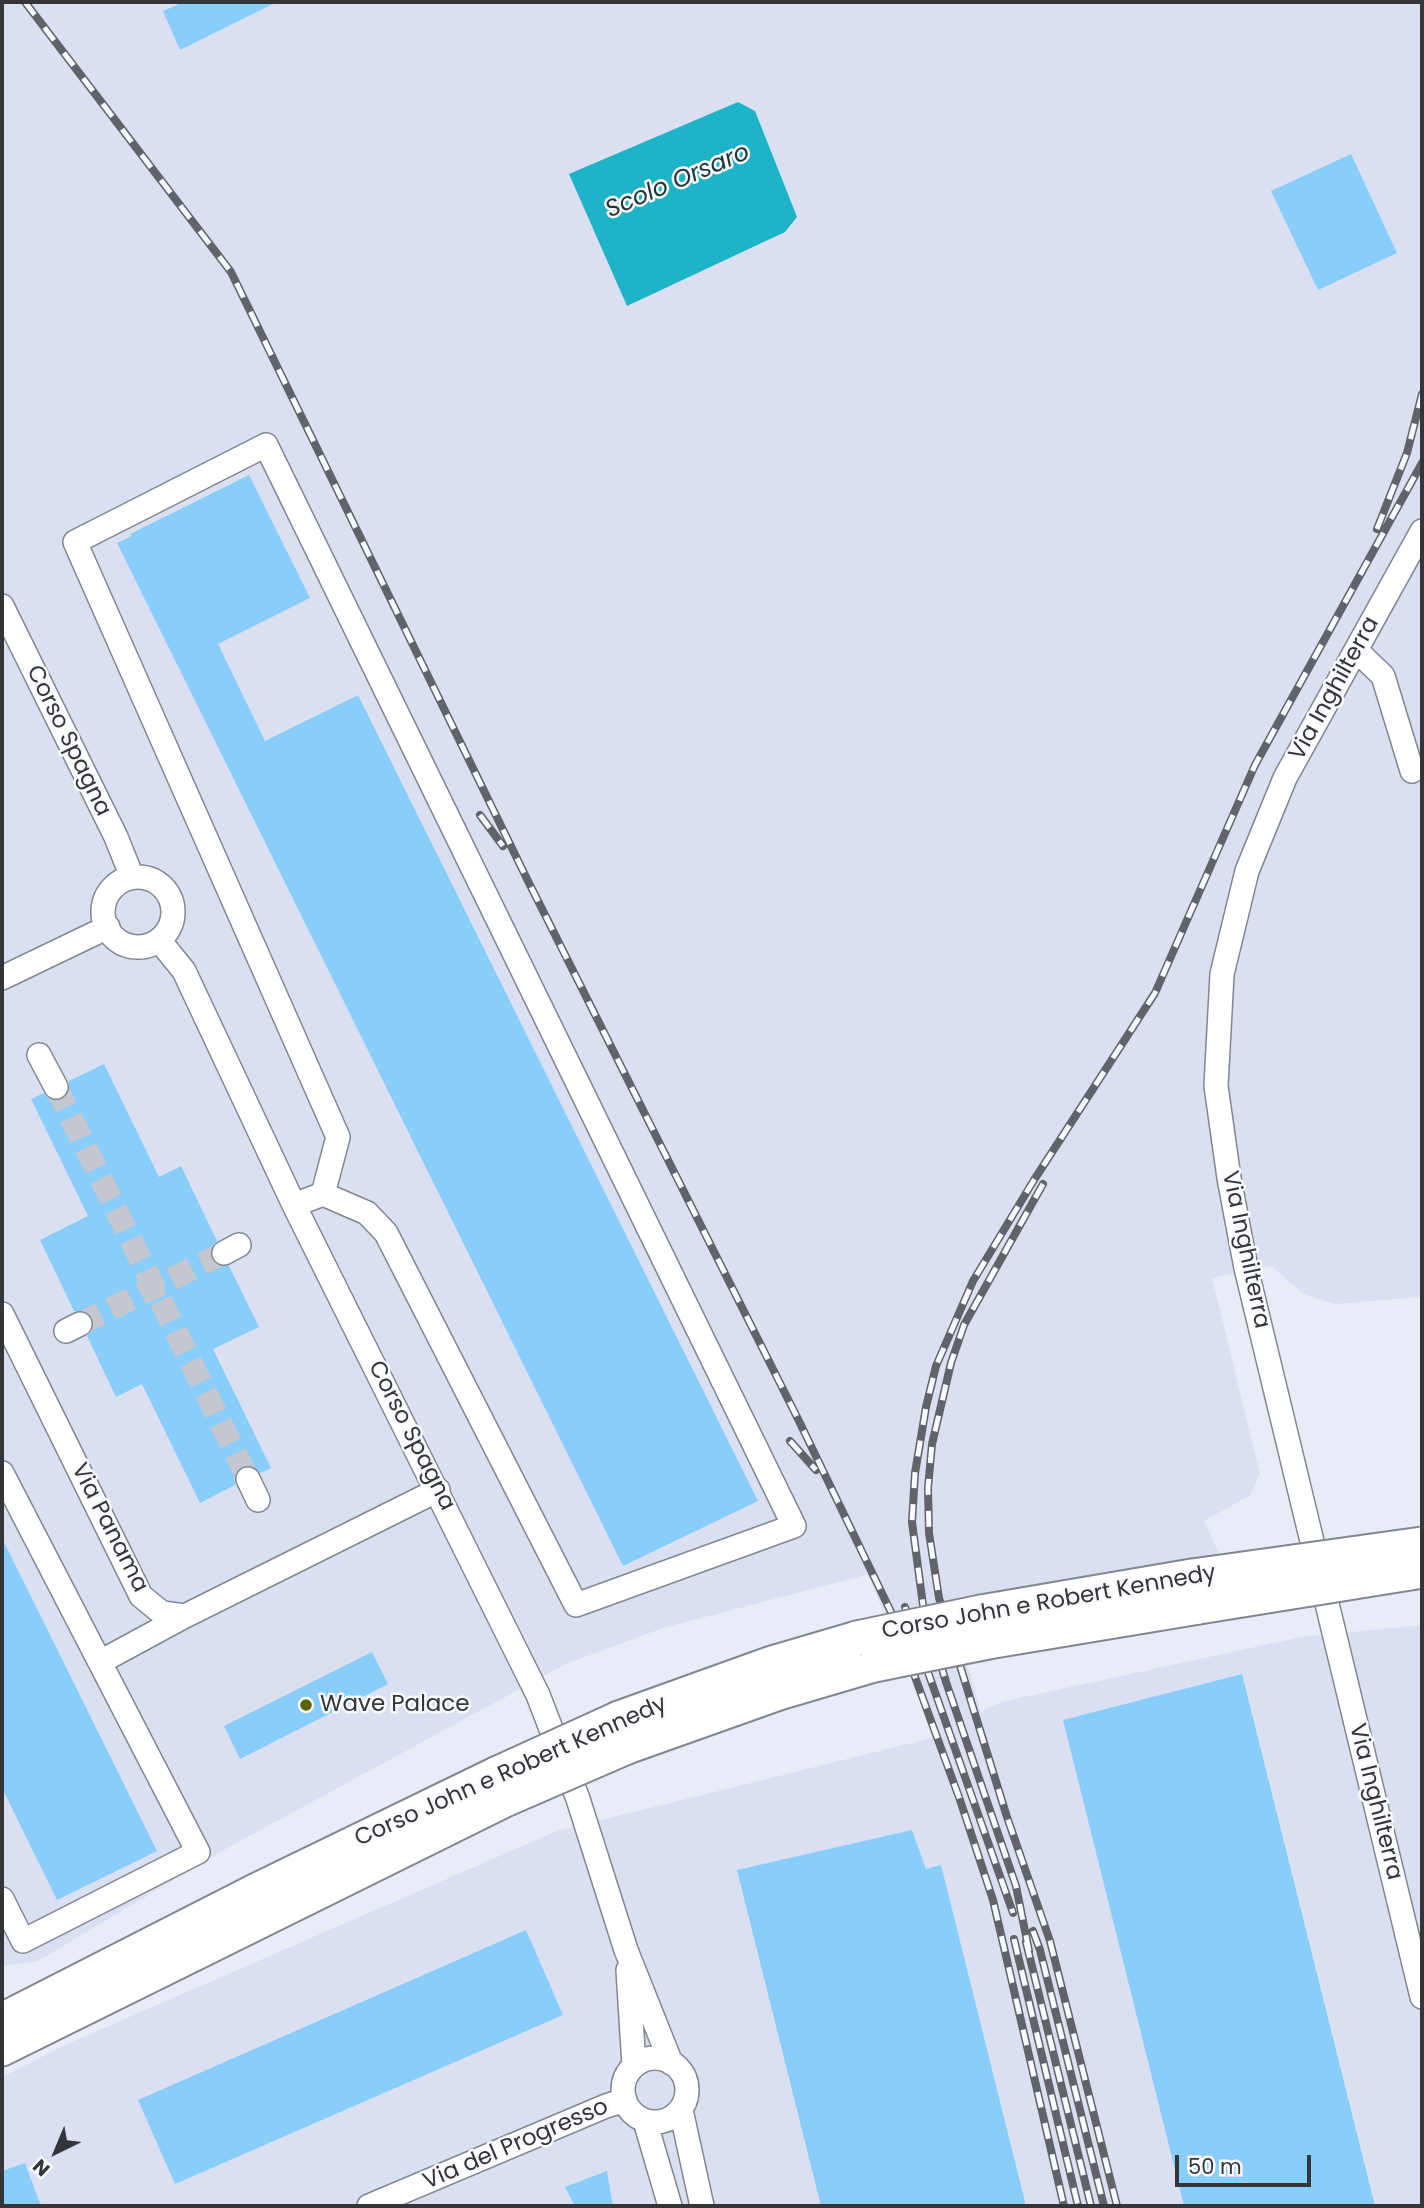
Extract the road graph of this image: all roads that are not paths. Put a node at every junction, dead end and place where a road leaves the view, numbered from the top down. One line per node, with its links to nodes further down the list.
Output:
1 (1422, 531): 3 (street, Via Inghilterra)
2 (2, 606): 5 (street, Corso Spagna)
3 (1356, 650): 4 (street); 24 (street, Via Inghilterra)
4 (1412, 771)
5 (132, 877): 6 (street); 7 (street)
6 (108, 928): 7 (street); 8 (street)
7 (159, 940): 12 (street, Corso Spagna)
8 (2, 978)
9 (39, 1055): 10 (street)
10 (56, 1087)
11 (323, 1194): 11 (street); 12 (street)
12 (294, 1205): 15 (street, Corso Spagna)
13 (2, 1314): 19 (street, Via Panama)
14 (2, 1473): 20 (street)
15 (438, 1490): 19 (street); 23 (street, Corso Spagna)
16 (1422, 1544): 18 (highway, Corso John e Robert Kennedy, bridge)
17 (1422, 1571): 18 (highway, Corso John e Robert Kennedy, bridge)
18 (1196, 1592): 21 (highway, Corso John e Robert Kennedy, bridge)
19 (185, 1616): 20 (street)
20 (100, 1662): 22 (street)
21 (502, 1786): 25 (highway, Corso John e Robert Kennedy); 26 (highway, Corso John e Robert Kennedy)
22 (2, 1899)
23 (626, 1950): 27 (street, Corso Spagna); 28 (street, Corso Spagna)
24 (1422, 1997)
25 (2, 2020)
26 (2, 2049)
27 (671, 2063): 28 (street); 30 (street, Corso Spagna)
28 (634, 2066): 29 (street, Corso Spagna)
29 (625, 2100): 31 (street); 32 (street, Via del Progresso)
30 (681, 2110): 31 (street); 34 (street, Corso Spagna)
31 (645, 2121): 33 (street)
32 (369, 2206)
33 (670, 2206)
34 (702, 2206)

